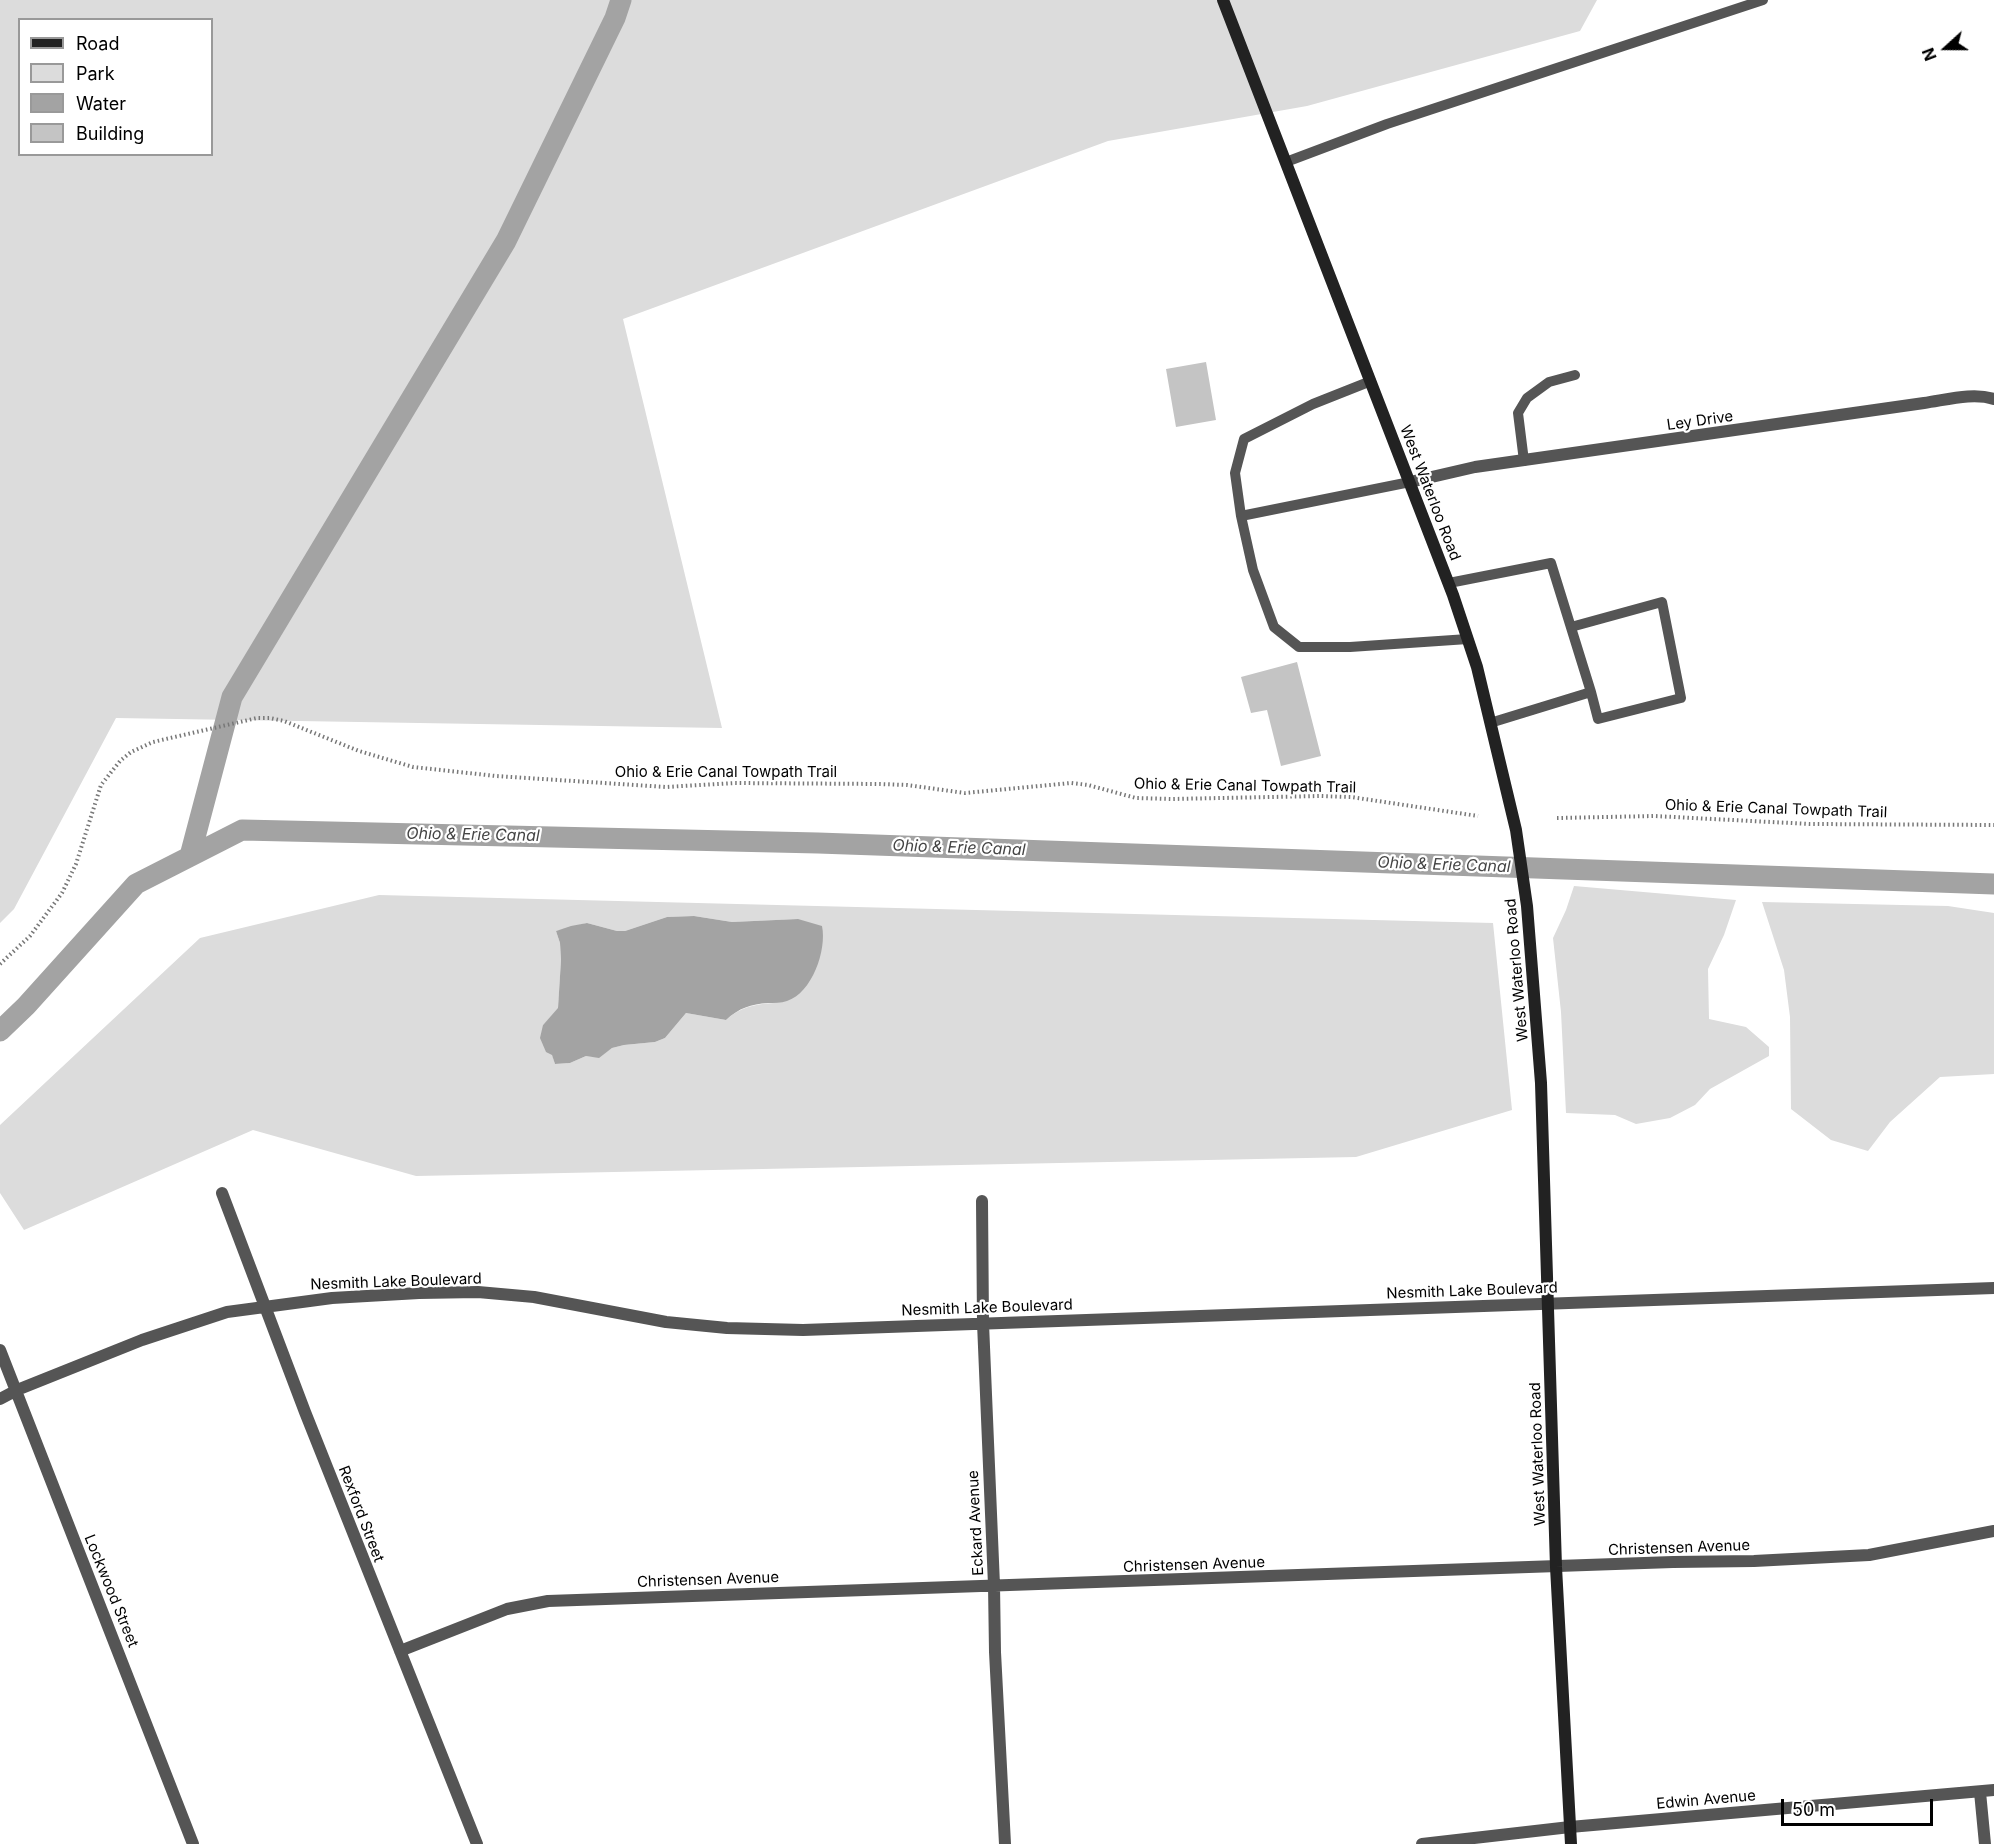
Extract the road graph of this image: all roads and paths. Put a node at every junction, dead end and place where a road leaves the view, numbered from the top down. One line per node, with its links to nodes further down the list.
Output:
1 (1222, 0): 3 (main road, West Waterloo Road)
2 (1763, 0): 3 (lane)
3 (1286, 162): 5 (main road, West Waterloo Road)
4 (1575, 375): 7 (lane)
5 (1371, 381): 8 (main road, West Waterloo Road); 9 (lane)
6 (1994, 399): 7 (street, Ley Drive)
7 (1524, 461): 8 (street, Ley Drive)
8 (1410, 482): 9 (lane); 10 (main road, West Waterloo Road)
9 (1241, 516): 12 (lane)
10 (1449, 583): 11 (lane); 12 (main road, West Waterloo Road)
11 (1571, 627): 13 (lane); 13 (lane)
12 (1468, 639): 14 (main road, West Waterloo Road)
13 (1591, 692): 14 (lane)
14 (1490, 723): 22 (main road, West Waterloo Road)
15 (1478, 816): 18 (path, Ohio & Erie Canal Towpath Trail)
16 (1557, 818): 17 (path, Ohio & Erie Canal Towpath Trail)
17 (1994, 825)
18 (0, 964)
19 (222, 1193): 23 (street, Rexford Street)
20 (982, 1201): 24 (street, Eckard Avenue)
21 (1994, 1288): 22 (street, Nesmith Lake Boulevard)
22 (1548, 1303): 24 (street, Nesmith Lake Boulevard); 29 (main road, West Waterloo Road)
23 (265, 1305): 24 (street, Nesmith Lake Boulevard); 26 (street, Nesmith Lake Boulevard); 31 (street, Rexford Street)
24 (983, 1323): 30 (street, Eckard Avenue)
25 (0, 1350): 26 (street, Lockwood Street)
26 (17, 1390): 27 (street, Nesmith Lake Boulevard); 35 (street, Lockwood Street)
27 (0, 1399)
28 (1994, 1531): 29 (street, Christensen Avenue)
29 (1556, 1567): 30 (street, Christensen Avenue); 34 (main road, West Waterloo Road)
30 (994, 1585): 31 (street, Christensen Avenue); 37 (street, Eckard Avenue)
31 (400, 1651): 36 (street, Rexford Street)
32 (1994, 1790): 33 (street, Edwin Avenue)
33 (1980, 1792): 34 (street, Edwin Avenue); 40 (street)
34 (1570, 1827): 38 (street, Edwin Avenue); 39 (main road, West Waterloo Road)
35 (193, 1844)
36 (477, 1844)
37 (1005, 1844)
38 (1422, 1844)
39 (1571, 1844)
40 (1985, 1844)

